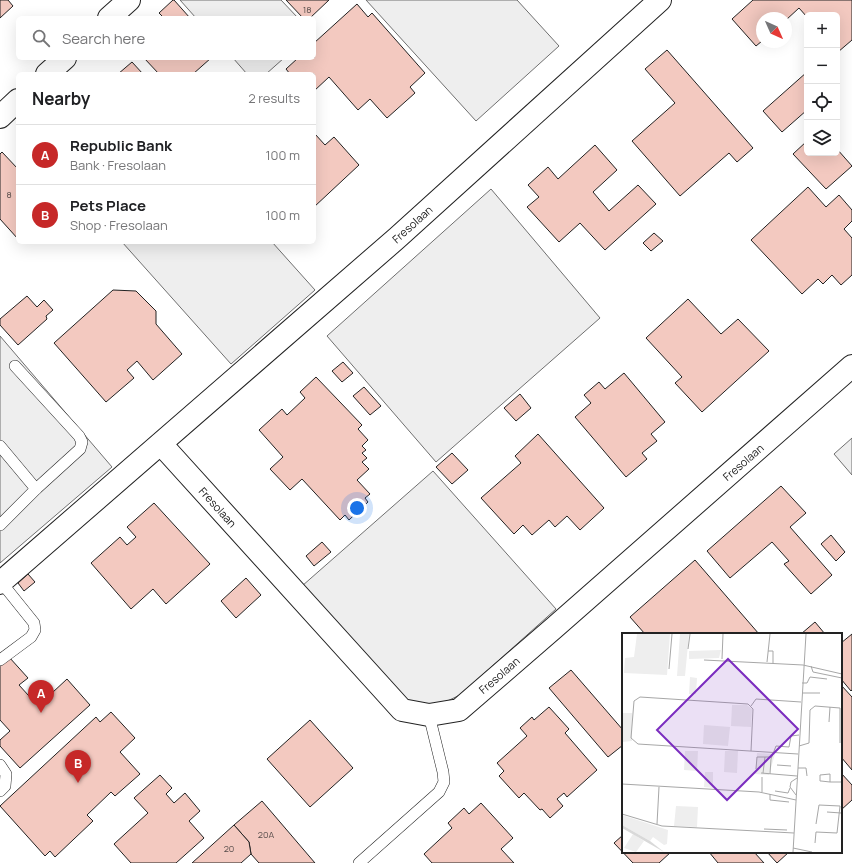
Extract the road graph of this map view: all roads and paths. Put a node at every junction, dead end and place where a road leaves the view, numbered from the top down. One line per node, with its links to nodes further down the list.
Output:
1 (129, 0): 3 (street)
2 (660, 0): 10 (street, Fresolaan)
3 (111, 16)
4 (63, 60): 5 (street)
5 (49, 72)
6 (16, 102): 7 (street)
7 (0, 117)
8 (15, 366): 12 (lane)
9 (852, 366): 16 (street, Fresolaan)
10 (161, 444): 14 (street, Fresolaan); 16 (street, Fresolaan)
11 (0, 446): 12 (lane)
12 (36, 488): 13 (lane)
13 (0, 525)
14 (0, 582): 15 (lane)
15 (0, 660)
16 (429, 715): 19 (lane)
17 (0, 765): 18 (lane)
18 (0, 791)
19 (359, 863)

